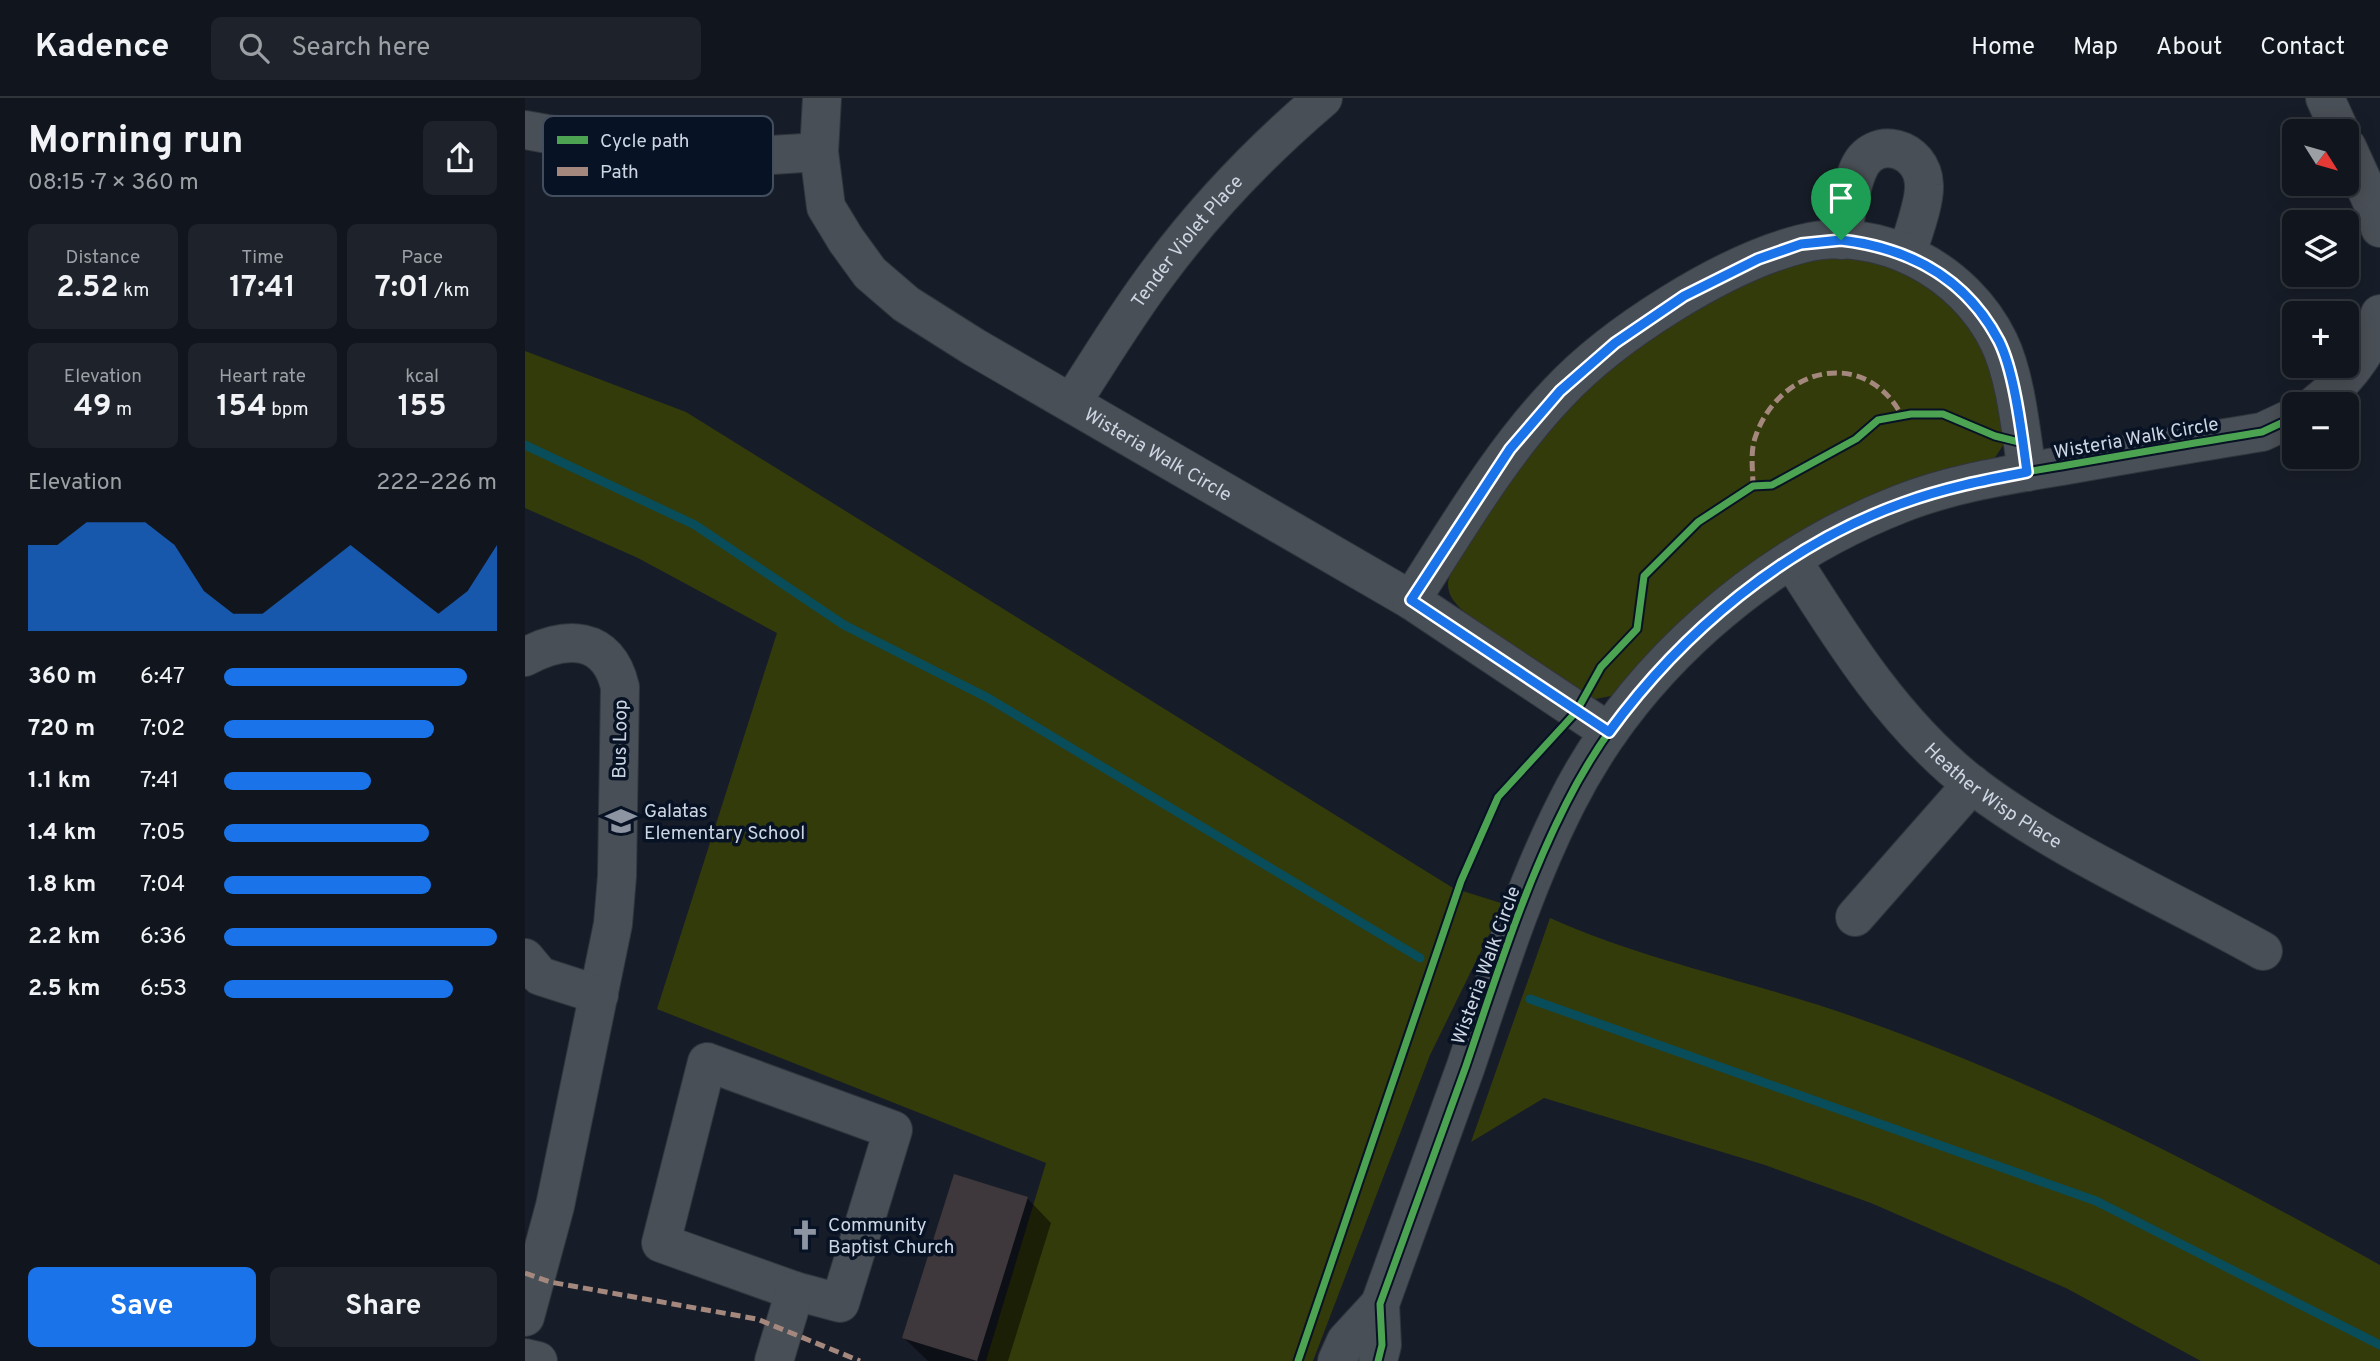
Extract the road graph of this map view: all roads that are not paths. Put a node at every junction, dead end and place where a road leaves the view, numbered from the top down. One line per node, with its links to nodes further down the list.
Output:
1 (822, 98): 7 (street, Wisteria Walk Circle)
2 (1324, 98): 16 (street, Tender Violet Place)
3 (2325, 98): 4 (street)
4 (2335, 119)
5 (525, 130): 6 (street)
6 (543, 133)
7 (819, 152): 8 (street); 16 (street, Wisteria Walk Circle)
8 (773, 154)
9 (2359, 173): 10 (street)
10 (2380, 228)
11 (1841, 240): 12 (street); 12 (street); 20 (street)
12 (1907, 254): 18 (street)
13 (2380, 314): 14 (street)
14 (2370, 366): 15 (street)
15 (2331, 392)
16 (1072, 402): 20 (street, Wisteria Walk Circle)
17 (2282, 423): 18 (street, Wisteria Walk Circle)
18 (2027, 472): 19 (street, Wisteria Walk Circle)
19 (1792, 560): 22 (street, Wisteria Walk Circle); 23 (street, Heather Wisp Place)
20 (1411, 600): 22 (street, Wisteria Walk Circle)
21 (525, 657): 27 (street, Bus Loop)
22 (1609, 732): 29 (street, Wisteria Walk Circle)
23 (1972, 784): 24 (street); 25 (street, Heather Wisp Place)
24 (1855, 917)
25 (2263, 951)
26 (525, 958): 27 (street)
27 (599, 995): 30 (street, Bus Loop)
28 (795, 1291): 28 (street); 33 (street)
29 (1380, 1304): 34 (street, Wisteria Walk Circle); 35 (street, Wisteria Walk Circle)
30 (525, 1317)
31 (525, 1358): 32 (street)
32 (538, 1361)
33 (774, 1361)
34 (1337, 1361)
35 (1378, 1361)

